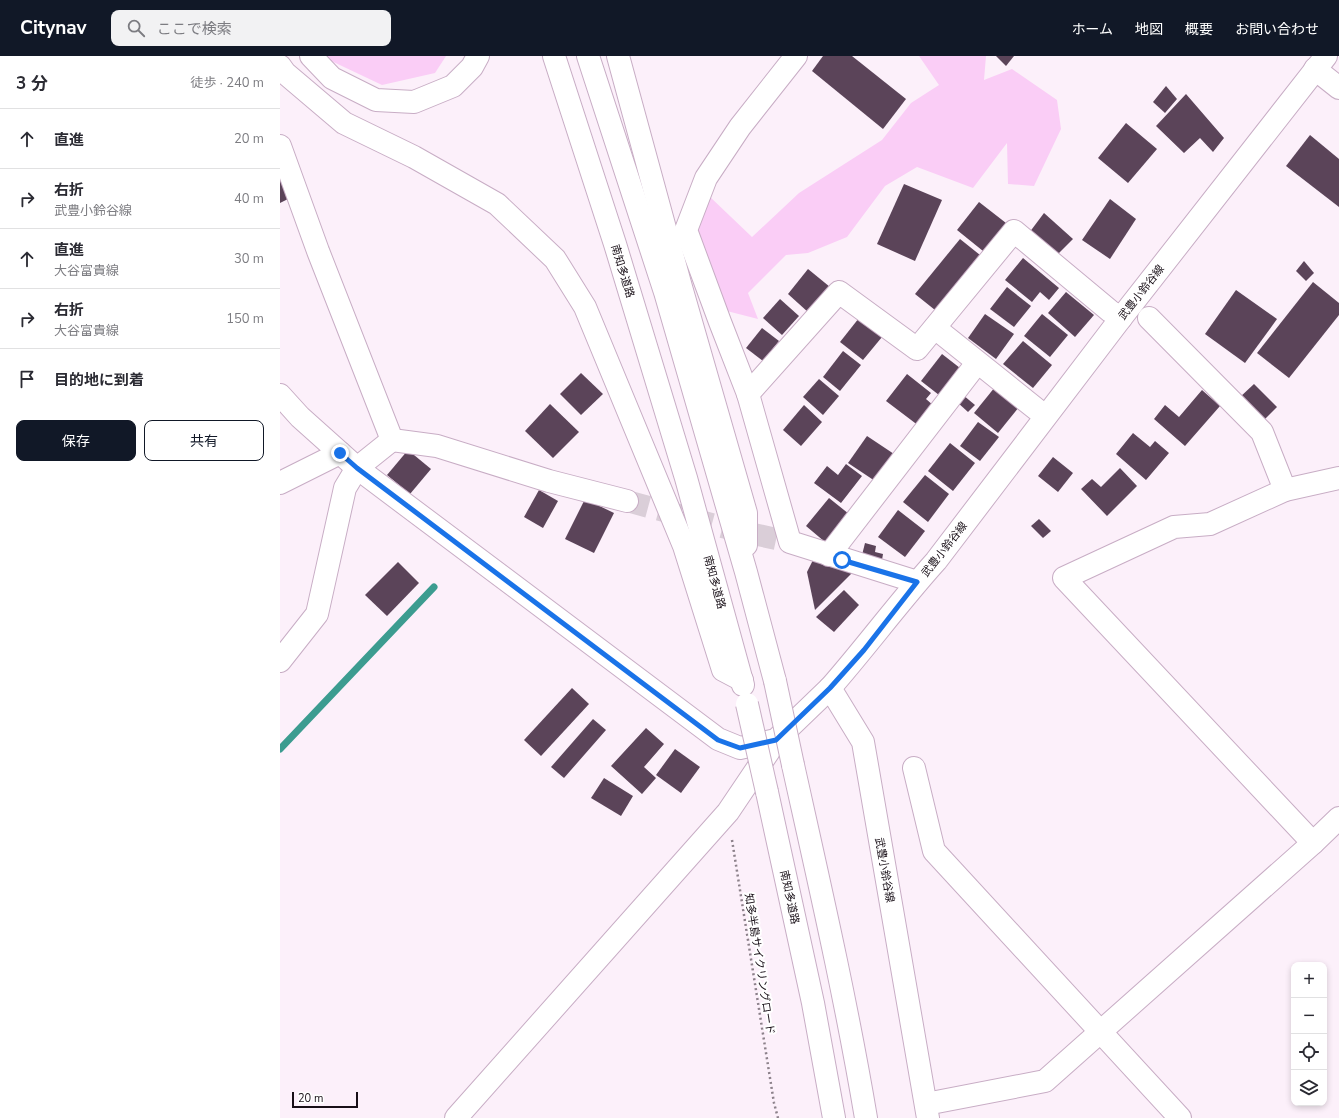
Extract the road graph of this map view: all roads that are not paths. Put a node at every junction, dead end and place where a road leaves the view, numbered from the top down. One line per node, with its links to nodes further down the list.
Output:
1 (311, 56): 2 (main road)
2 (478, 56)
3 (554, 56): 29 (main road, 南知多道路)
4 (588, 56): 26 (main road)
5 (618, 56): 26 (main road)
6 (796, 56): 15 (main road)
7 (1318, 61): 9 (main road); 11 (main road, 武豊小鈴谷線)
8 (280, 66): 29 (main road)
9 (1339, 88)
10 (280, 146): 18 (main road)
11 (1121, 318): 13 (main road); 17 (main road, 武豊小鈴谷線)
12 (1149, 318): 23 (main road)
13 (934, 328): 14 (main road); 15 (main road)
14 (977, 363): 17 (main road); 25 (main road)
15 (748, 394): 25 (main road)
16 (280, 395): 19 (main road)
17 (1045, 416): 27 (main road, 武豊小鈴谷線)
18 (392, 440): 20 (main road); 24 (main road)
19 (340, 453): 20 (main road); 22 (main road)
20 (357, 468): 28 (main road); 31 (main road)
21 (1339, 478): 23 (main road)
22 (280, 483)
23 (1285, 490): 34 (main road)
24 (627, 501)
25 (829, 555): 27 (main road)
26 (746, 572): 39 (main road, bridge)
27 (917, 582): 30 (main road, 武豊小鈴谷線)
28 (280, 661)
29 (742, 680): 38 (main road, 南知多道路, bridge)
30 (830, 688): 31 (main road); 36 (main road, 武豊小鈴谷線)
31 (776, 740): 37 (main road)
32 (914, 768): 35 (main road)
33 (1339, 818): 34 (main road)
34 (1313, 843): 35 (main road)
35 (1102, 1032): 36 (main road); 40 (main road)
36 (927, 1111)
37 (456, 1118)
38 (834, 1118)
39 (866, 1118)
40 (1180, 1118)

